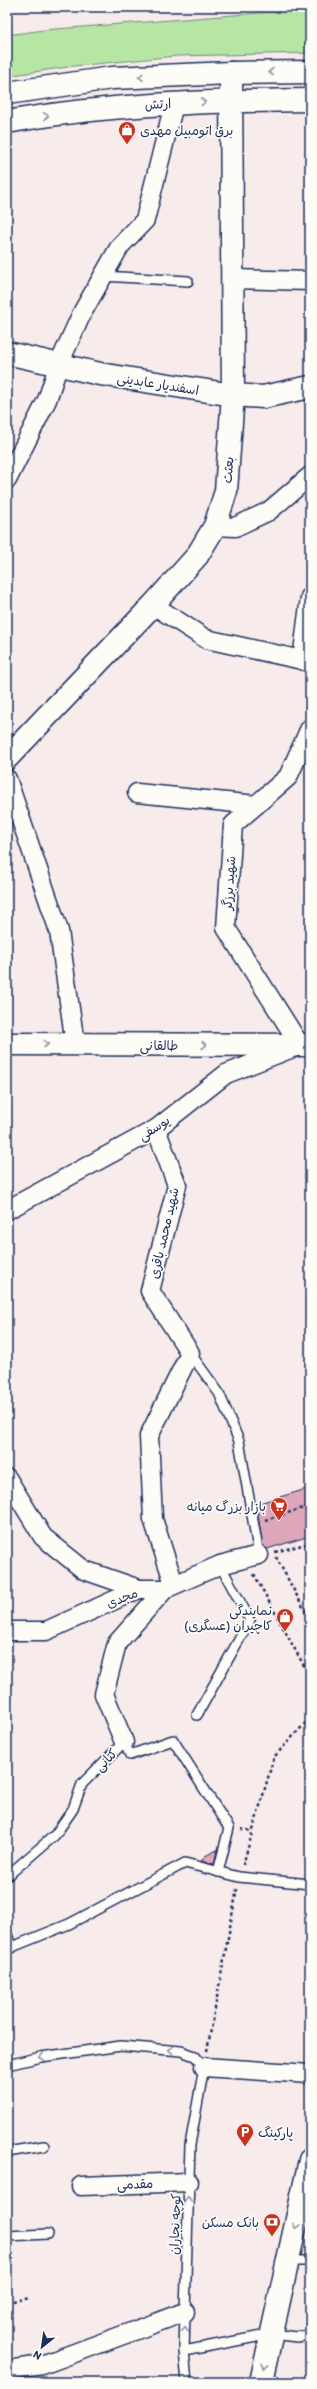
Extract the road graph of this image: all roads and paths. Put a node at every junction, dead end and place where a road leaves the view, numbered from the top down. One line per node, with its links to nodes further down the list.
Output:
1 (310, 72): 2 (street, one-way to 2)
2 (231, 73): 3 (street, one-way to 3); 5 (street, بعثت)
3 (7, 93)
4 (310, 100): 5 (street, ارتش)
5 (232, 101): 6 (street, ارتش, one-way to 5); 9 (street, بعثت)
6 (174, 104): 7 (street, ارتش, one-way to 6); 8 (street)
7 (7, 122)
8 (103, 276): 10 (lane); 13 (street)
9 (233, 279): 11 (street); 15 (street, بعثت)
10 (188, 281)
11 (310, 281)
12 (7, 353): 13 (street, اسفندیار عابدینی)
13 (60, 364): 15 (street, اسفندیار عابدینی); 17 (street)
14 (310, 387): 15 (street, اسفندیار عابدینی)
15 (233, 395): 18 (street, بعثت)
16 (310, 476): 18 (street)
17 (7, 480)
18 (215, 526): 20 (street, بعثت)
19 (310, 597): 21 (street)
20 (153, 605): 21 (street); 23 (street, بعثت)
21 (306, 661)
22 (310, 728): 26 (street, شهید برزگر)
23 (7, 758)
24 (7, 779): 29 (street)
25 (137, 793): 26 (street)
26 (256, 805): 27 (street, شهید برزگر)
27 (307, 1043): 29 (street, طالقانی, one-way to 27); 30 (street, یوسفی)
28 (7, 1044): 29 (street, طالقانی, one-way to 29)
29 (75, 1044)
30 (156, 1129): 31 (street, یوسفی); 32 (street, شهید محمد باقری)
31 (7, 1210)
32 (190, 1353): 35 (lane, شهید محمد باقری); 40 (street)
33 (7, 1478): 41 (street)
34 (310, 1506): 35 (path)
35 (254, 1524): 38 (lane, شهید محمد باقری)
36 (309, 1544): 37 (path); 42 (path)
37 (310, 1548)
38 (252, 1557): 39 (street, مجدی); 44 (path)
39 (220, 1565): 40 (street, مجدی); 45 (lane)
40 (170, 1587): 41 (street, مجدی); 46 (street, کتانی)
41 (138, 1589): 43 (street, مجدی)
42 (310, 1620)
43 (7, 1631)
44 (310, 1677)
45 (197, 1715)
46 (124, 1742): 47 (lane); 48 (lane, کتانی)
47 (218, 1872): 49 (lane); 51 (lane)
48 (7, 1876)
49 (310, 1884)
50 (7, 1935): 51 (lane)
51 (9, 1949)
52 (7, 2065): 53 (lane, one-way to 52)
53 (204, 2067): 54 (street); 58 (lane, کوچه نجاران)
54 (310, 2074)
55 (44, 2146): 56 (lane)
56 (7, 2152)
57 (310, 2160): 62 (street, one-way to 62)
58 (189, 2182): 59 (street, مقدمی); 66 (lane, کوچه نجاران, one-way to 58)
59 (81, 2186)
60 (48, 2234): 61 (lane)
61 (7, 2236)
62 (288, 2261): 63 (lane); 67 (street)
63 (310, 2261)
64 (30, 2298): 65 (path)
65 (7, 2302)
66 (185, 2312): 69 (lane, کوچه نجاران, one-way to 66); 70 (street)
67 (272, 2334): 68 (lane); 69 (lane); 72 (street, one-way to 72)
68 (310, 2335)
69 (184, 2351): 71 (lane, کوچه نجاران)
70 (7, 2370)
71 (187, 2382)
72 (261, 2382)

